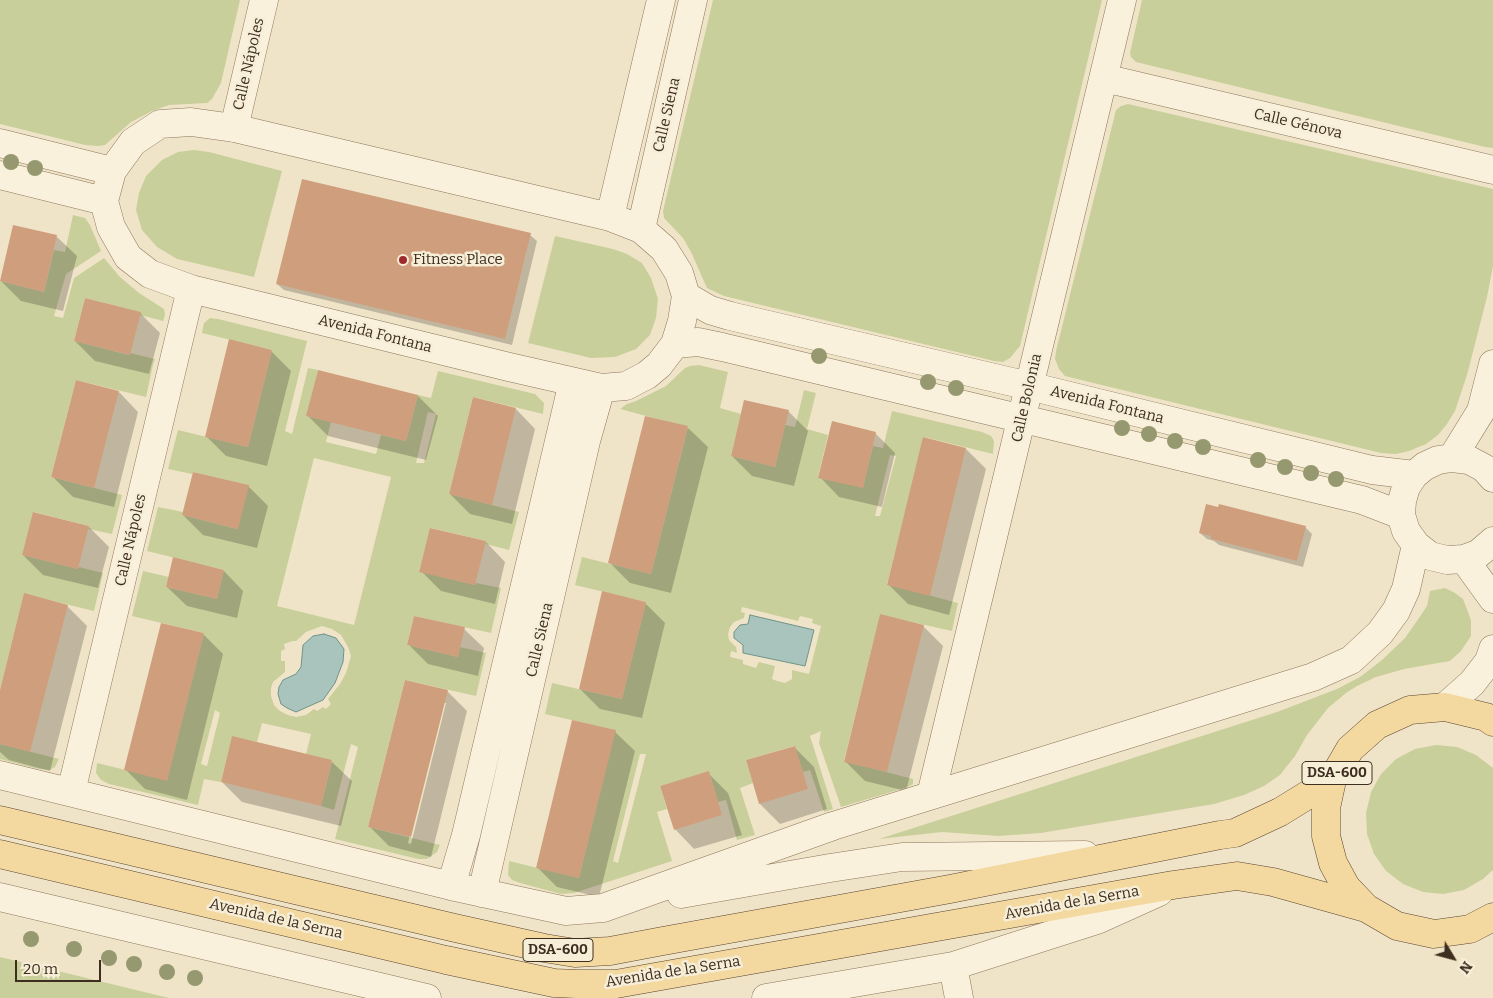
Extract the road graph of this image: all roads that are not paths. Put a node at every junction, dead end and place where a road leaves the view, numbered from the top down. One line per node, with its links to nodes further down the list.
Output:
1 (264, 0): 6 (street, Calle Nápoles)
2 (661, 0): 12 (street)
3 (693, 0): 13 (street, Calle Siena)
4 (1122, 0): 5 (street, Calle Bolonia)
5 (1104, 78): 9 (street, Calle Génova); 19 (street, Calle Bolonia)
6 (234, 128): 8 (street, Avenida Fontana); 12 (street, Avenida Fontana)
7 (0, 143): 8 (street)
8 (112, 170): 11 (street, Avenida Fontana)
9 (1493, 170)
10 (0, 175): 11 (street)
11 (104, 201): 14 (street, Avenida Fontana)
12 (610, 217): 13 (street, Avenida Fontana)
13 (641, 229): 15 (street, Avenida Fontana)
14 (191, 289): 18 (street, Avenida Fontana); 35 (street, Calle Nápoles)
15 (686, 296): 16 (street, Avenida Fontana); 19 (street, Avenida Fontana)
16 (675, 344): 20 (street, Avenida Fontana); 21 (street)
17 (1493, 364): 22 (street)
18 (573, 382): 20 (street, Avenida Fontana); 41 (street, Calle Siena)
19 (1029, 386): 21 (street, Calle Bolonia); 23 (street, Avenida Fontana)
20 (601, 388): 42 (street, Calle Siena)
21 (1022, 420): 25 (street); 36 (street, Calle Bolonia)
22 (1452, 458): 23 (street); 24 (street)
23 (1414, 476): 25 (street)
24 (1493, 478)
25 (1401, 514): 27 (street)
26 (1493, 541): 28 (street)
27 (1416, 546): 28 (street); 36 (street, Avenida de la Serna)
28 (1464, 560): 29 (street)
29 (1493, 599)
30 (1493, 649): 31 (street)
31 (1445, 707): 32 (main road, DSA-600); 34 (main road, DSA-600)
32 (1493, 722)
33 (0, 775): 35 (street, Avenida de la Serna)
34 (1332, 780): 39 (main road, Avenida de la Serna / DSA-600); 45 (main road, DSA-600)
35 (71, 792): 41 (street, Avenida de la Serna)
36 (931, 796): 44 (street, Avenida de la Serna)
37 (0, 820): 39 (main road, Avenida de la Serna / DSA-600)
38 (0, 854): 40 (main road, Avenida de la Serna / DSA-600)
39 (1121, 855): 44 (street, Avenida de la Serna)
40 (1173, 885): 45 (main road, Avenida de la Serna / DSA-600); 47 (street, Avenida de la Serna)
41 (451, 886): 42 (street, Avenida de la Serna)
42 (482, 893): 44 (street, Avenida de la Serna)
43 (0, 897): 48 (street)
44 (603, 908)
45 (1366, 908): 46 (main road, DSA-600)
46 (1485, 927)
47 (953, 966): 49 (street, Avenida de la Serna); 50 (street)
48 (427, 998)
49 (766, 998)
50 (958, 998)

